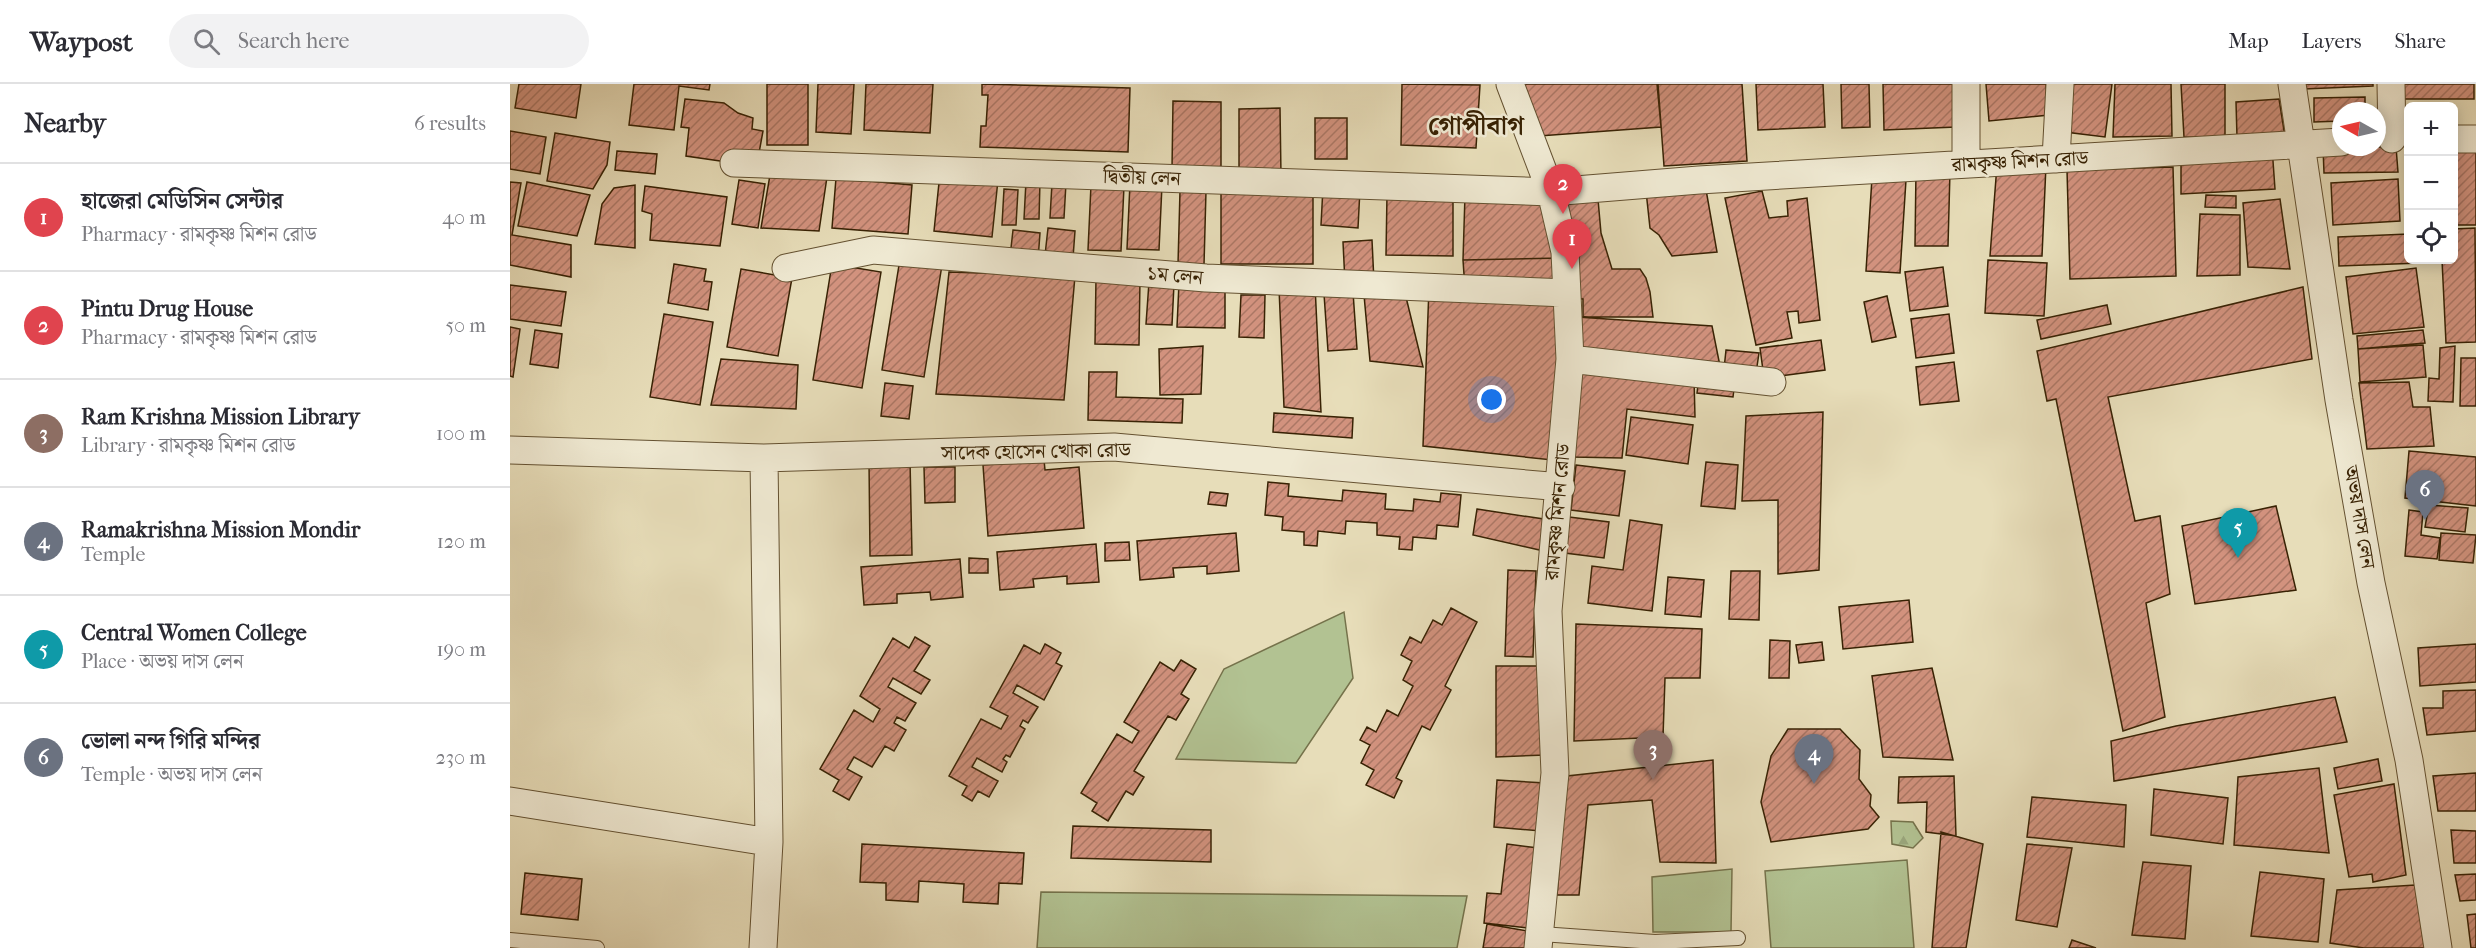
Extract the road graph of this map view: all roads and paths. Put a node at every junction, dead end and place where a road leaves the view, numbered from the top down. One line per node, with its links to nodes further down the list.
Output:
1 (1510, 84): 15 (street, রামকৃষ্ণ মিশন রোড)
2 (1965, 84): 13 (street)
3 (2060, 84): 11 (street)
4 (2292, 84): 10 (street, অভয় দাস লেন)
5 (2391, 84): 6 (street)
6 (2392, 139)
7 (2458, 139): 8 (street)
8 (2476, 139)
9 (2332, 143): 10 (street, রামকৃষ্ণ মিশন রোড)
10 (2299, 145): 11 (street, রামকৃষ্ণ মিশন রোড); 30 (street, অভয় দাস লেন)
11 (2056, 159): 13 (street, রামকৃষ্ণ মিশন রোড)
12 (734, 163): 15 (street, দ্বিতীয় লেন)
13 (1966, 164): 14 (street, রামকৃষ্ণ মিশন রোড)
14 (1699, 180): 15 (street, দ্বিতীয় লেন)
15 (1551, 192): 17 (street, রামকৃষ্ণ মিশন রোড)
16 (786, 268): 17 (street, ১ম লেন)
17 (1566, 293): 18 (street, রামকৃষ্ণ মিশন রোড)
18 (1570, 360): 19 (street); 22 (street, রামকৃষ্ণ মিশন রোড)
19 (1772, 382)
20 (510, 450): 21 (street, সাদেক হোসেন খোকা রোড)
21 (764, 458): 22 (street, সাদেক হোসেন খোকা রোড); 24 (street)
22 (1560, 487): 27 (street, রামকৃষ্ণ মিশন রোড)
23 (510, 801): 24 (street)
24 (768, 842): 29 (street)
25 (1738, 938): 27 (lane)
26 (510, 940): 28 (lane)
27 (1539, 941)
28 (597, 948)
29 (763, 948)
30 (2438, 948)

